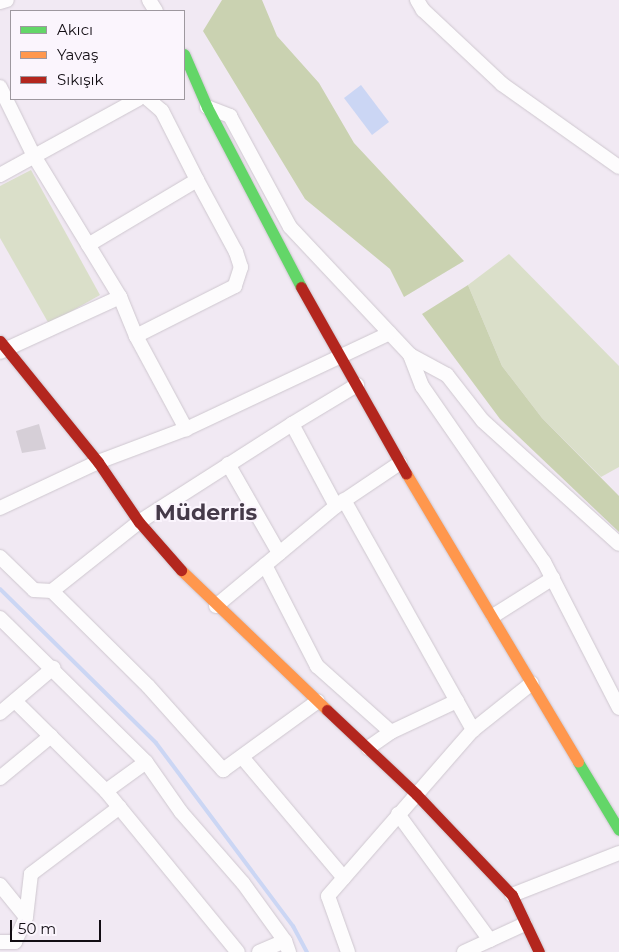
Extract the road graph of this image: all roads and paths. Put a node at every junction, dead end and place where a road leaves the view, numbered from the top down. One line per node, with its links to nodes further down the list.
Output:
1 (7, 0): 3 (street)
2 (417, 0): 10 (street)
3 (0, 2)
4 (185, 56): 8 (street)
5 (0, 87): 9 (street)
6 (136, 100): 9 (street)
7 (149, 100): 12 (street)
8 (207, 107): 15 (street); 19 (street)
9 (34, 156): 11 (street); 13 (street)
10 (619, 167)
11 (0, 175)
12 (198, 180): 13 (street); 16 (street)
13 (88, 245): 14 (street)
14 (120, 297): 16 (street); 17 (street)
15 (390, 333): 18 (street); 19 (street)
16 (136, 336): 22 (street)
17 (2, 347): 23 (street)
18 (410, 355): 29 (street); 33 (street)
19 (338, 359): 20 (street); 22 (street)
20 (357, 385): 21 (street); 24 (street)
21 (292, 424): 25 (street); 26 (street)
22 (186, 429): 23 (street)
23 (98, 462): 27 (street); 28 (street)
24 (400, 463): 26 (street); 36 (street)
25 (228, 464): 28 (street); 30 (street)
26 (340, 503): 30 (street); 44 (street)
27 (0, 508)
28 (139, 522): 34 (street); 35 (street)
29 (619, 544)
30 (280, 553): 32 (street)
31 (0, 557): 34 (street)
32 (266, 565): 35 (street); 38 (street)
33 (552, 578): 36 (street); 45 (street)
34 (52, 591): 51 (street)
35 (216, 606): 40 (street)
36 (493, 616): 41 (street)
37 (0, 618): 39 (street)
38 (317, 666): 40 (street); 48 (street)
39 (53, 668): 42 (street); 52 (street)
40 (296, 682): 43 (street)
41 (532, 683): 47 (street); 58 (street)
42 (15, 700): 46 (street); 49 (street)
43 (318, 701): 50 (street); 51 (street)
44 (457, 701): 47 (street); 48 (street)
45 (619, 708)
46 (0, 713)
47 (473, 730): 55 (street)
48 (390, 732): 50 (street)
49 (51, 736): 53 (street); 54 (street)
50 (368, 748): 55 (street)
51 (242, 757): 60 (street)
52 (146, 762): 54 (street); 67 (street)
53 (0, 778)
54 (106, 791): 56 (street)
55 (416, 794): 57 (street); 62 (street)
56 (120, 807): 63 (street); 68 (street)
57 (398, 814): 60 (street); 65 (street)
58 (619, 830)
59 (619, 853): 62 (street)
60 (344, 878): 70 (street)
61 (0, 885): 63 (street)
62 (512, 895): 64 (street)
63 (26, 917): 66 (street)
64 (525, 924): 65 (street); 72 (street)
65 (490, 940): 71 (street)
66 (0, 942)
67 (287, 946): 69 (street)
68 (238, 952)
69 (259, 952)
70 (348, 952)
71 (464, 952)
72 (539, 952)

